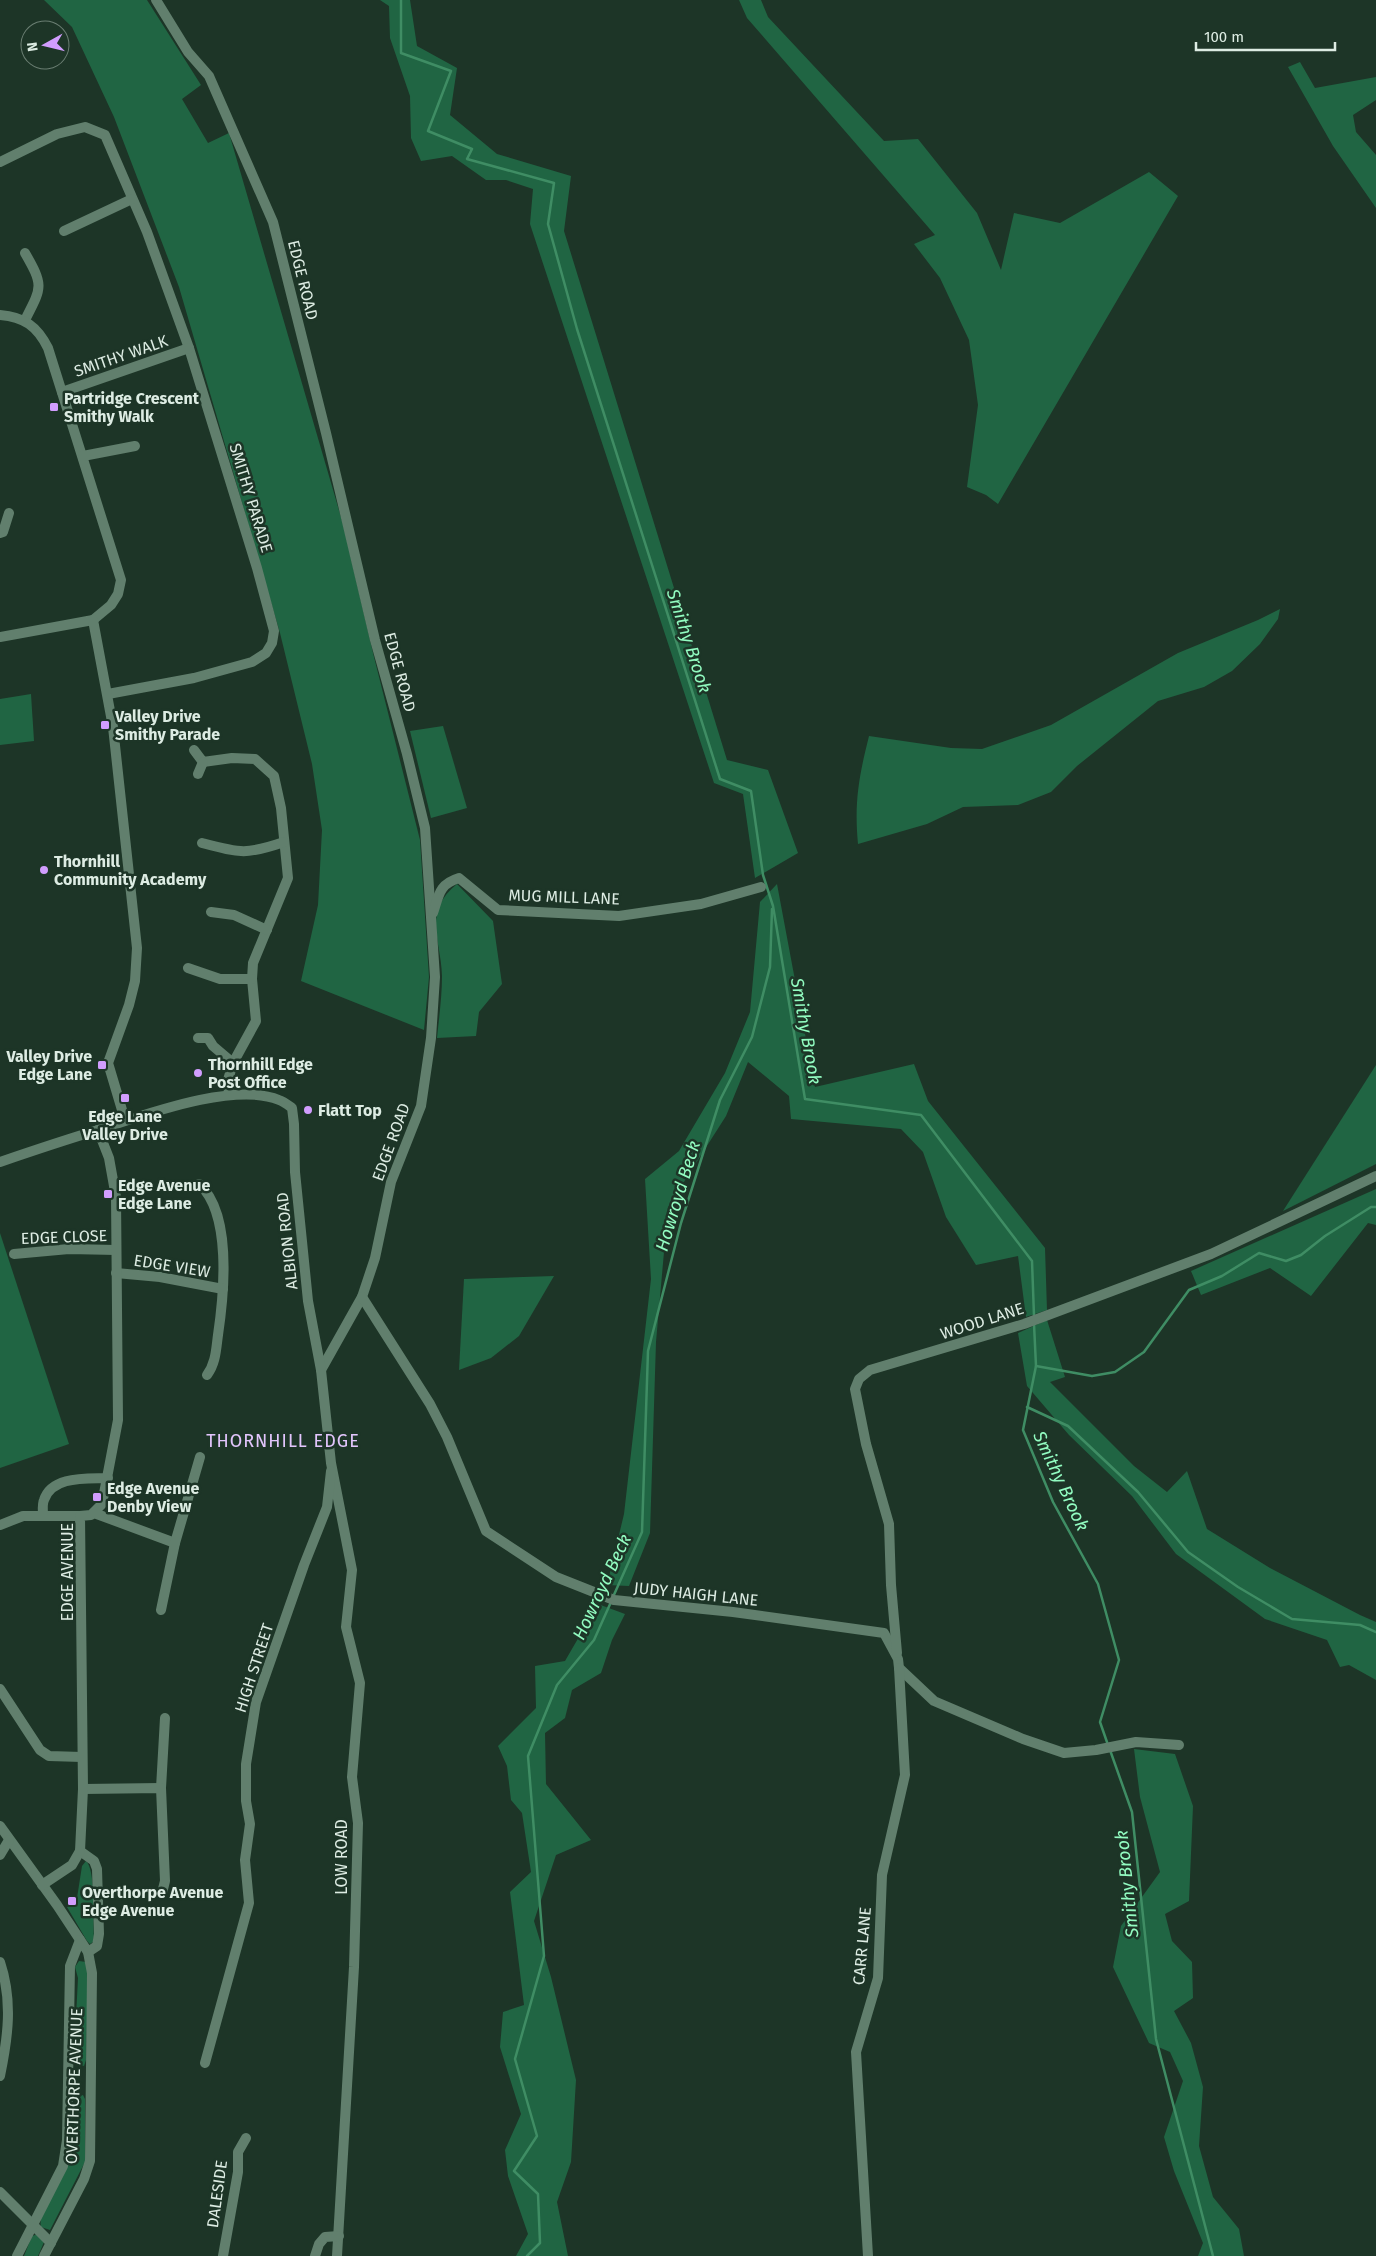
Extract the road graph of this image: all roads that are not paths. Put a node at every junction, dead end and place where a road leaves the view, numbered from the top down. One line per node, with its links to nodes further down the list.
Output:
1 (156, 0): 24 (street, EDGE ROAD)
2 (0, 162): 3 (street, SMITHY PARADE)
3 (132, 199): 4 (street); 8 (street, SMITHY PARADE)
4 (64, 231)
5 (25, 253): 7 (street)
6 (0, 315): 7 (street)
7 (25, 320): 9 (street)
8 (189, 348): 9 (street, SMITHY WALK); 16 (street, SMITHY PARADE)
9 (62, 392): 11 (street)
10 (135, 446): 11 (street)
11 (84, 456): 14 (street)
12 (9, 513): 13 (street)
13 (0, 533)
14 (93, 620): 15 (street); 16 (street)
15 (0, 637)
16 (108, 694): 31 (street)
17 (194, 750): 18 (street)
18 (203, 762): 19 (street); 20 (street)
19 (198, 774)
20 (284, 842): 21 (street); 25 (street)
21 (202, 843)
22 (761, 888): 24 (street, MUG MILL LANE)
23 (211, 912): 25 (street)
24 (431, 919): 40 (street, EDGE ROAD)
25 (267, 930): 27 (street)
26 (188, 968): 27 (street)
27 (252, 979): 29 (street)
28 (198, 1038): 29 (street)
29 (233, 1063): 30 (street)
30 (229, 1096): 31 (street); 41 (street, ALBION ROAD)
31 (124, 1120): 32 (street)
32 (98, 1130): 33 (street); 36 (street, EDGE AVENUE)
33 (0, 1162)
34 (1376, 1176): 52 (street, WOOD LANE)
35 (199, 1184): 39 (street, EDGE VIEW)
36 (116, 1250): 37 (street, EDGE CLOSE); 38 (street, EDGE AVENUE)
37 (14, 1254)
38 (116, 1274): 39 (street, EDGE VIEW); 45 (street, EDGE AVENUE)
39 (223, 1289): 42 (street, EDGE VIEW)
40 (362, 1297): 41 (street, EDGE ROAD); 53 (street, JUDY HAIGH LANE)
41 (321, 1370): 44 (street, ALBION ROAD)
42 (207, 1375)
43 (200, 1457): 50 (street)
44 (332, 1463): 70 (street, HIGH STREET); 75 (street, LOW ROAD)
45 (108, 1478): 46 (street, EDGE AVENUE); 47 (street)
46 (94, 1513): 48 (street, EDGE AVENUE); 50 (street)
47 (43, 1516): 48 (street); 49 (street)
48 (80, 1516): 58 (street, EDGE AVENUE)
49 (0, 1525)
50 (175, 1543): 51 (street)
51 (161, 1610)
52 (895, 1629): 53 (street); 54 (street, WOOD LANE)
53 (884, 1634): 54 (street)
54 (899, 1663): 57 (street); 82 (street, CARR LANE)
55 (0, 1689): 58 (street)
56 (164, 1718): 59 (street)
57 (1179, 1745)
58 (82, 1757): 60 (street, EDGE AVENUE)
59 (161, 1788): 60 (street); 66 (street)
60 (83, 1789): 63 (street, EDGE AVENUE)
61 (0, 1826): 62 (street, OVERTHORPE AVENUE)
62 (9, 1840): 64 (street); 65 (street, OVERTHORPE AVENUE)
63 (80, 1851): 65 (street); 68 (street)
64 (0, 1855)
65 (42, 1885): 67 (street, OVERTHORPE AVENUE)
66 (162, 1893)
67 (80, 1940): 68 (street, OVERTHORPE AVENUE); 74 (street, OVERTHORPE AVENUE)
68 (88, 1952): 76 (street, OVERTHORPE AVENUE)
69 (0, 1962): 71 (street)
70 (205, 2063)
71 (0, 2076)
72 (246, 2138): 79 (street, DALESIDE)
73 (0, 2192): 74 (street)
74 (33, 2225): 76 (street); 77 (street, OVERTHORPE AVENUE)
75 (339, 2236): 80 (street); 81 (street, LOW ROAD)
76 (51, 2242): 78 (street, OVERTHORPE AVENUE)
77 (17, 2256)
78 (44, 2256)
79 (223, 2256)
80 (315, 2256)
81 (337, 2256)
82 (868, 2256)

